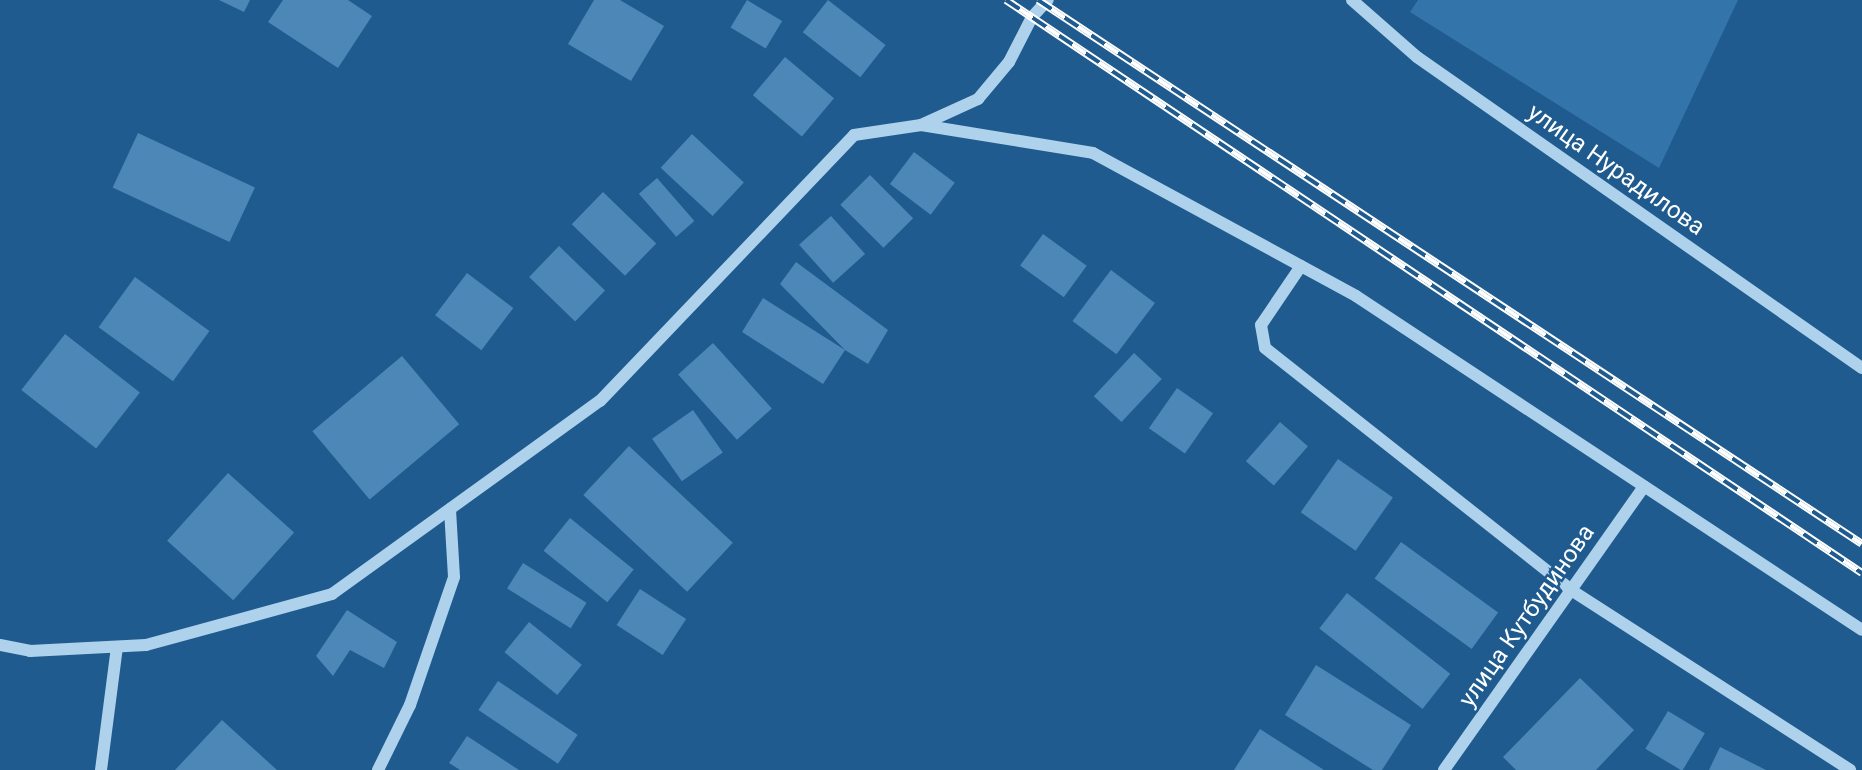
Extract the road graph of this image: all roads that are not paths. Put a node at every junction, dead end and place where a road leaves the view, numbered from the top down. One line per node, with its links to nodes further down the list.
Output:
1 (1048, 0): 3 (street)
2 (1352, 0): 5 (street, улица Нурадилова)
3 (922, 125): 4 (street); 7 (street)
4 (1301, 266): 6 (street); 8 (street)
5 (1862, 368)
6 (1644, 486): 8 (street, улица Кутбудинова); 9 (street)
7 (450, 509): 11 (street); 13 (street)
8 (1571, 590): 14 (street, улица Кутбудинова); 15 (street)
9 (1862, 630)
10 (0, 645): 11 (street)
11 (117, 647): 12 (street)
12 (101, 770)
13 (378, 770)
14 (1444, 770)
15 (1850, 770)

